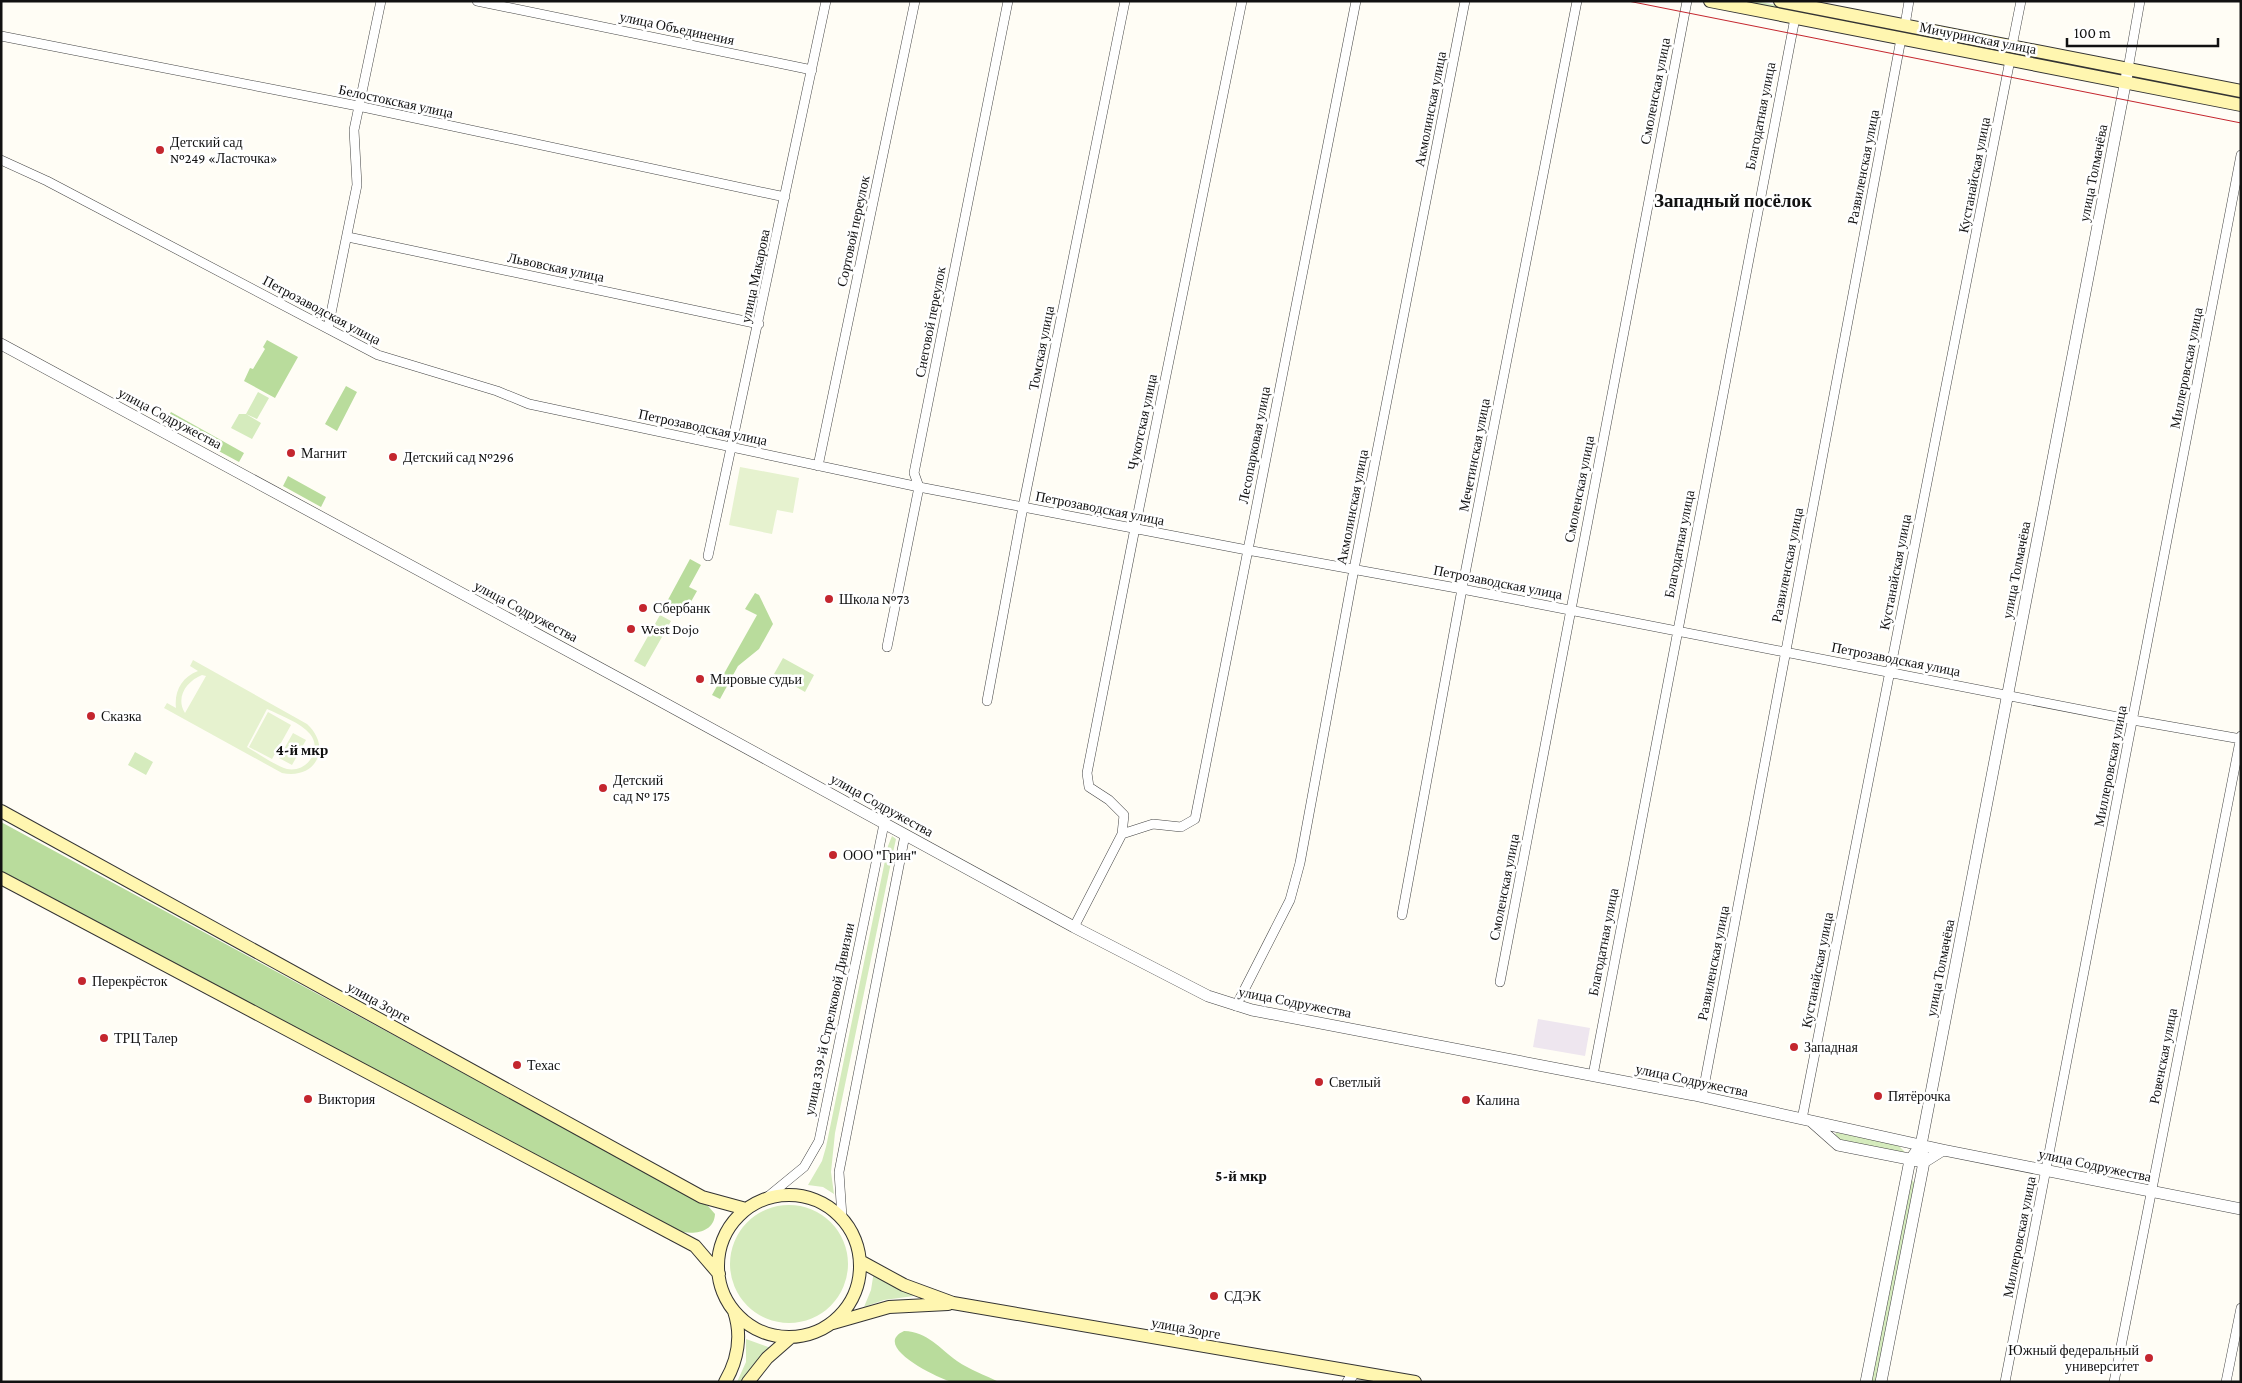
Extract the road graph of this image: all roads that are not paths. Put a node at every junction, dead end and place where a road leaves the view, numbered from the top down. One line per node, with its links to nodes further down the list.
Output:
1 (382, 1): 29 (street)
2 (477, 1): 25 (street, улица Объединения)
3 (826, 1): 25 (street, улица Макарова)
4 (915, 1): 38 (street, Сортовой переулок)
5 (1008, 1): 39 (street, Снеговой переулок)
6 (1125, 1): 40 (street, Томская улица)
7 (1242, 1): 41 (street, Чукотская улица)
8 (1356, 1): 42 (street, Лесопарковая улица)
9 (1465, 1): 44 (street, Акмолинская улица)
10 (1577, 1): 45 (street, Мечетинская улица)
11 (1687, 1): 46 (street, Смоленская улица)
12 (1710, 1): 18 (main road, Мичуринская улица)
13 (1780, 1): 17 (main road, Мичуринская улица)
14 (1909, 1): 19 (street)
15 (2021, 1): 22 (street)
16 (2140, 1): 24 (street, улица Толмачёва)
17 (1798, 3): 19 (main road, Мичуринская улица)
18 (1795, 18): 21 (main road, Мичуринская улица); 47 (street, Благодатная улица)
19 (1905, 25): 22 (main road, Мичуринская улица)
20 (1, 36): 29 (street, Белостокская улица)
21 (1901, 39): 23 (main road, Мичуринская улица); 49 (street, Развиленская улица)
22 (2012, 46): 24 (main road, Мичуринская улица)
23 (2010, 60): 26 (main road, Мичуринская улица); 50 (street, Кустанайская улица)
24 (2128, 69): 26 (street, улица Толмачёва); 27 (main road, Мичуринская улица)
25 (812, 70): 32 (street, улица Макарова)
26 (2125, 82): 28 (main road, Мичуринская улица); 51 (street, улица Толмачёва)
27 (2241, 91)
28 (2241, 105)
29 (358, 106): 32 (street, Белостокская улица); 33 (street)
30 (2241, 155): 53 (street, Миллеровская улица)
31 (1, 160): 35 (street, Петрозаводская улица)
32 (785, 197): 34 (street, улица Макарова)
33 (348, 237): 34 (street, Львовская улица); 35 (street)
34 (758, 324): 37 (street, улица Макарова)
35 (328, 328): 37 (street, Петрозаводская улица)
36 (1, 344): 56 (street, улица Содружества)
37 (731, 447): 38 (street, Петрозаводская улица); 43 (street, улица Макарова)
38 (818, 466): 39 (street, Петрозаводская улица)
39 (919, 487): 40 (street, Петрозаводская улица); 48 (street, Снеговой переулок)
40 (1023, 507): 41 (street, Петрозаводская улица); 52 (street, Томская улица)
41 (1134, 528): 42 (street, Петрозаводская улица); 57 (street, Чукотская улица)
42 (1247, 550): 44 (street, Петрозаводская улица); 57 (street, Лесопарковая улица)
43 (708, 556)
44 (1354, 569): 45 (street, Петрозаводская улица); 63 (street, Акмолинская улица)
45 (1462, 588): 46 (street, Петрозаводская улица); 60 (street, Мечетинская улица)
46 (1570, 610): 47 (street, Петрозаводская улица); 62 (street, Смоленская улица)
47 (1678, 631): 49 (street, Петрозаводская улица); 64 (street, Благодатная улица)
48 (886, 647)
49 (1785, 652): 50 (street, Петрозаводская улица); 65 (street, Развиленская улица)
50 (1890, 672): 51 (street, Петрозаводская улица); 66 (street, Кустанайская улица)
51 (2008, 695): 53 (street, Петрозаводская улица); 67 (street, улица Толмачёва)
52 (987, 701)
53 (2132, 720): 54 (street, Петрозаводская улица); 71 (street, Миллеровская улица)
54 (2241, 738): 72 (street, Ровенская улица)
55 (1, 811): 74 (main road, улица Зорге)
56 (884, 824): 58 (street, улица Содружества); 73 (street, улица 339-й Стрелковой Дивизии)
57 (1122, 834): 61 (street)
58 (905, 835): 61 (street, улица Содружества); 76 (street)
59 (1, 878): 78 (main road)
60 (1402, 915)
61 (1074, 927): 63 (street, улица Содружества)
62 (1500, 982)
63 (1236, 1006): 64 (street, улица Содружества)
64 (1593, 1076): 65 (street, улица Содружества)
65 (1702, 1097): 66 (street, улица Содружества)
66 (1806, 1120): 67 (street, улица Содружества); 69 (street, улица Содружества)
67 (1921, 1145): 68 (street, улица Содружества); 69 (street, улица Толмачёва); 70 (street, улица Толмачёва)
68 (1943, 1150): 70 (street); 71 (street, улица Содружества)
69 (1910, 1160): 70 (street, улица Содружества); 88 (street, улица Толмачёва)
70 (1924, 1162): 89 (street, улица Толмачёва)
71 (2046, 1170): 72 (street, улица Содружества); 90 (street, Миллеровская улица)
72 (2150, 1192): 75 (street, улица Содружества); 91 (street, Ровенская улица)
73 (765, 1199): 74 (main road); 76 (main road)
74 (746, 1209): 78 (main road)
75 (2241, 1209)
76 (842, 1217): 77 (main road)
77 (860, 1261): 79 (main road, улица Зорге); 82 (main road)
78 (718, 1274): 81 (main road)
79 (953, 1303): 82 (main road, улица Зорге); 84 (main road, улица Зорге)
80 (2241, 1308): 92 (street)
81 (734, 1311): 83 (main road); 85 (main road)
82 (829, 1325): 83 (main road)
83 (791, 1337): 86 (main road)
84 (1351, 1377): 87 (main road, улица Зорге)
85 (725, 1382)
86 (748, 1382)
87 (1415, 1382)
88 (1866, 1382)
89 (1881, 1382)
90 (2005, 1382)
91 (2114, 1382)
92 (2226, 1382)

